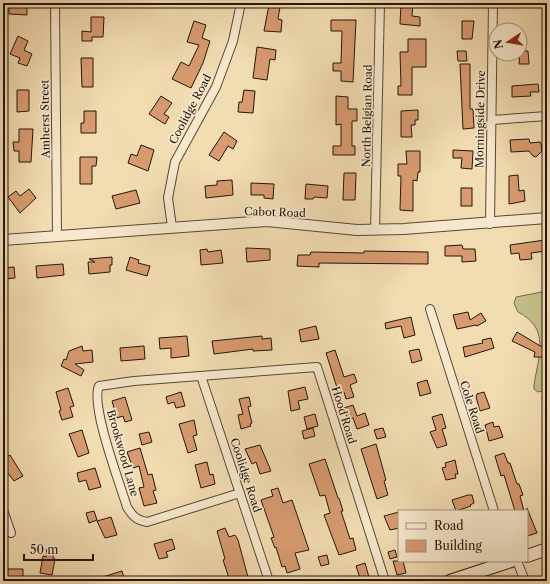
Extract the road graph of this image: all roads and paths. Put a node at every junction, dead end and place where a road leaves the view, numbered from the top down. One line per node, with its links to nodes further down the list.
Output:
1 (55, 3): 11 (street, Amherst Street)
2 (241, 3): 9 (street, Coolidge Road)
3 (380, 3): 10 (street, North Belgian Road)
4 (493, 3): 6 (street, Morningside Drive)
5 (547, 116): 6 (street)
6 (492, 120): 8 (street, Morningside Drive)
7 (547, 218): 8 (street, Cabot Road)
8 (490, 224): 10 (street, Cabot Road)
9 (172, 227): 10 (street, Cabot Road); 11 (street, Cabot Road)
10 (375, 230)
11 (57, 236): 12 (street, Cabot Road)
12 (3, 240)
13 (430, 309): 17 (street, Cole Road)
14 (201, 376): 15 (street, Coolidge Road); 15 (street, Brookwood Lane); 24 (street, Hood Road)
15 (240, 493): 23 (street, Coolidge Road)
16 (3, 510): 18 (street)
17 (494, 510)
18 (11, 533)
19 (547, 549): 20 (main road)
20 (528, 556)
21 (508, 562): 25 (main road)
22 (517, 562): 26 (street)
23 (269, 581)
24 (385, 581)
25 (450, 581)
26 (524, 581)

